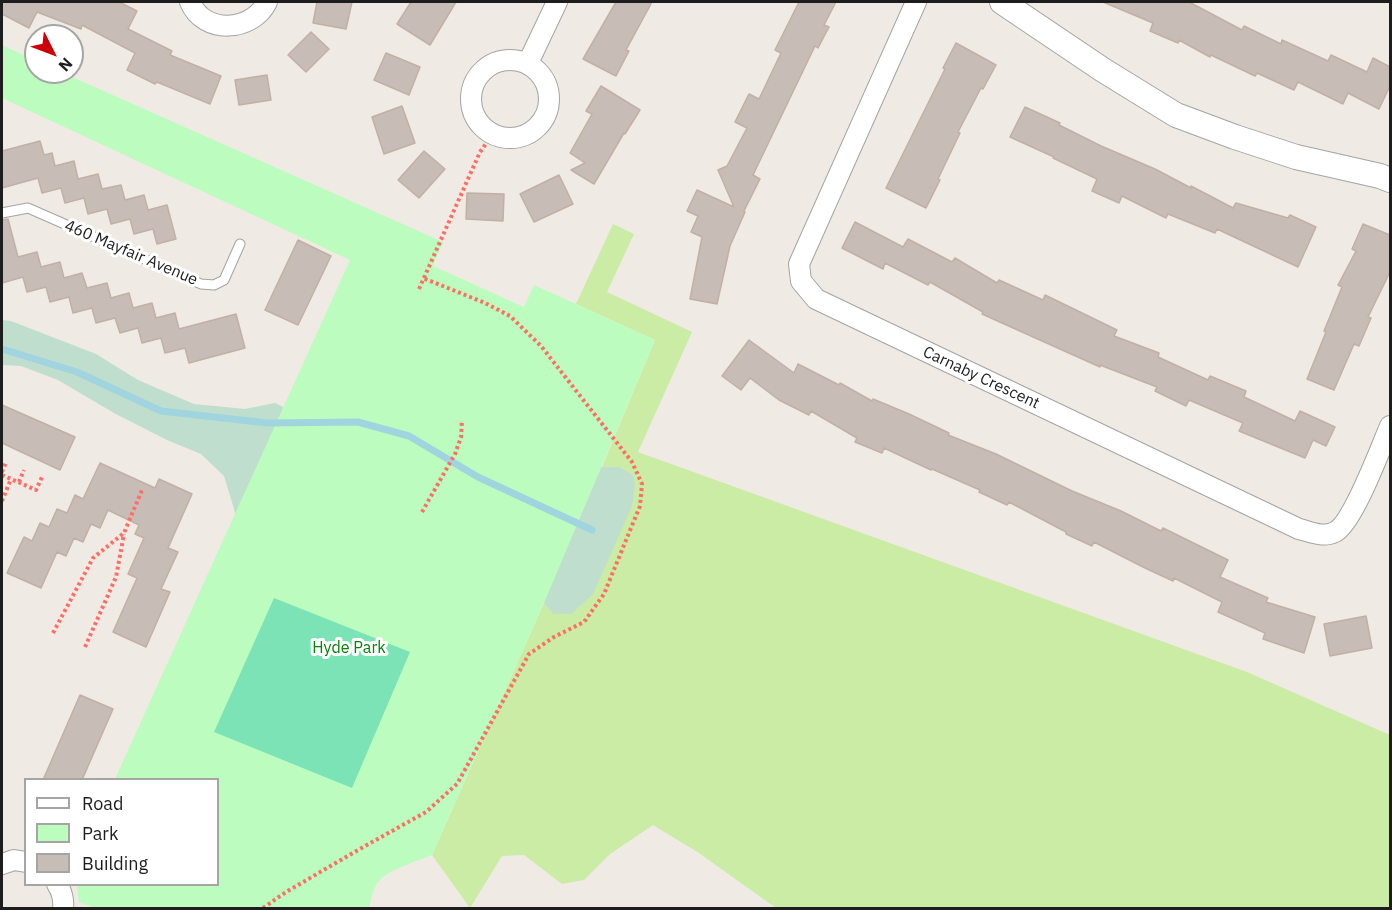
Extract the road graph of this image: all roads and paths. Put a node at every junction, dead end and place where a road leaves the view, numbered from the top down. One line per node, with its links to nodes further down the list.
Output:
1 (190, 2): 2 (street)
2 (267, 2)
3 (557, 2): 6 (street)
4 (916, 2): 14 (street, Carnaby Crescent)
5 (1002, 2): 8 (street)
6 (528, 63): 7 (street); 7 (street)
7 (493, 135): 11 (path)
8 (1390, 180)
9 (2, 213): 10 (lane, 460 Mayfair Avenue)
10 (240, 244)
11 (423, 278): 12 (path); 31 (path)
12 (419, 289)
13 (462, 420): 23 (path)
14 (1390, 426)
15 (6, 462): 17 (path)
16 (24, 470): 20 (path)
17 (2, 473): 19 (path)
18 (42, 477): 20 (path)
19 (12, 479): 20 (path); 22 (path)
20 (19, 482)
21 (142, 490): 24 (path)
22 (2, 501)
23 (422, 512)
24 (124, 533): 25 (path); 26 (path)
25 (53, 633)
26 (84, 647)
27 (24, 862): 28 (street)
28 (2, 864)
29 (58, 886): 30 (street)
30 (63, 909)
31 (263, 909)

